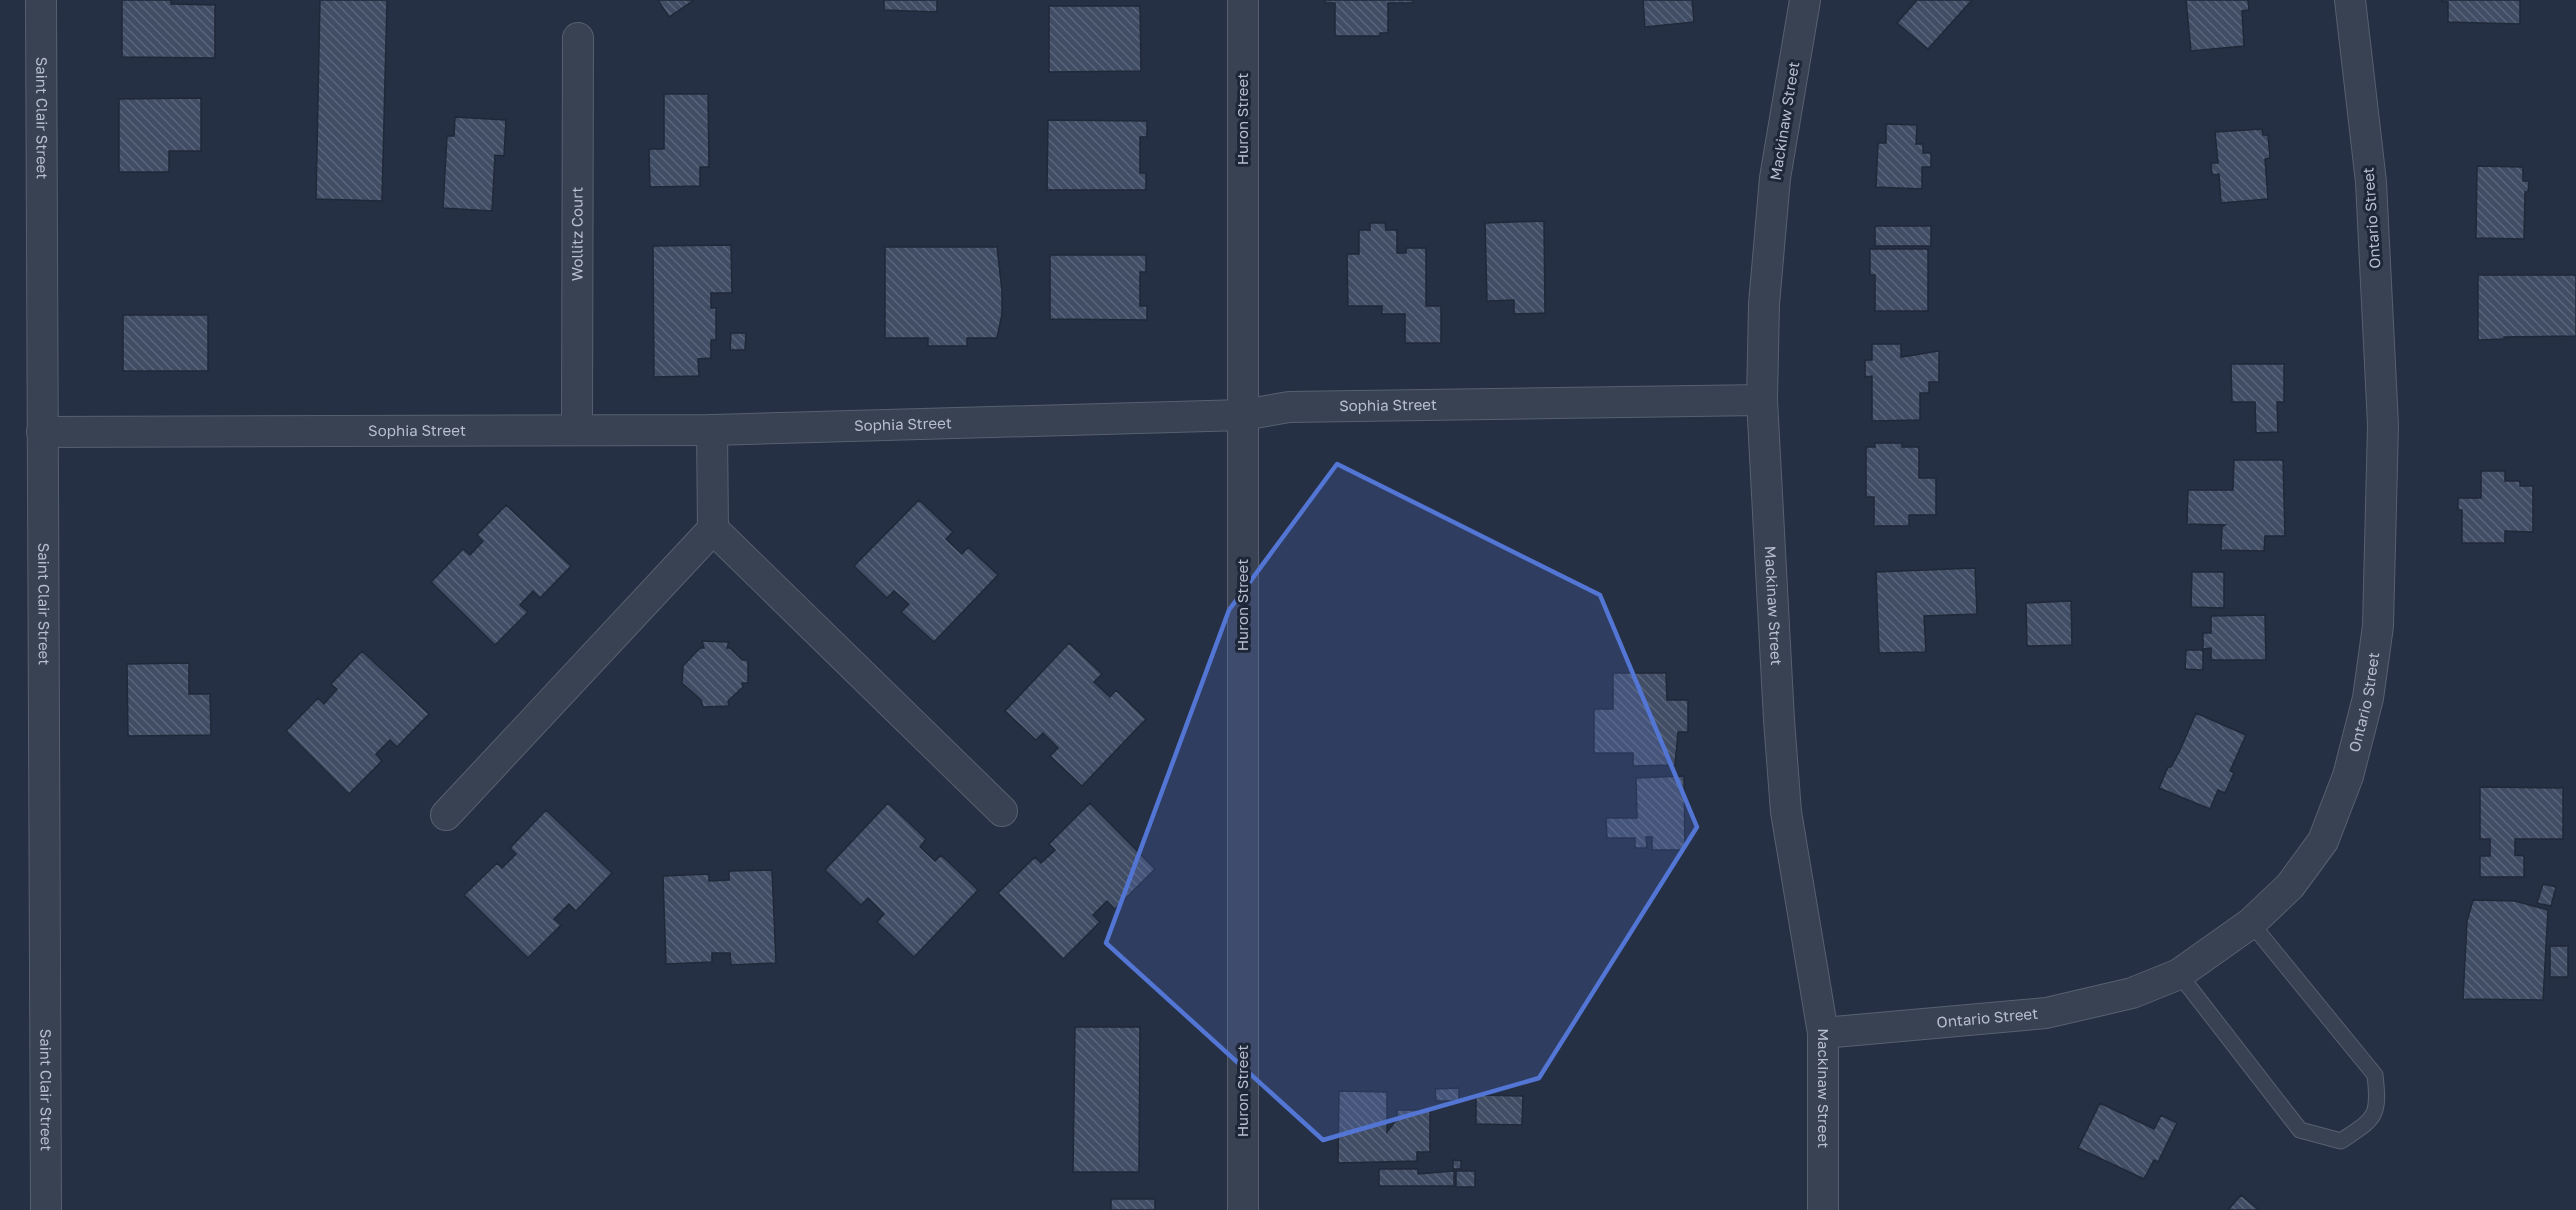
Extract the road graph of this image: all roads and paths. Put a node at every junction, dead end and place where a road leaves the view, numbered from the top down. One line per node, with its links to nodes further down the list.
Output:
1 (41, 0): 10 (street, Saint Clair Street)
2 (1243, 0): 7 (street, Huron Street)
3 (1804, 0): 6 (street, Mackinaw Street)
4 (2350, 0): 14 (street, Ontario Street)
5 (578, 38): 8 (street, Wollitz Court)
6 (1762, 400): 7 (street, Sophia Street); 16 (street, Mackinaw Street)
7 (1243, 415): 9 (street, Sophia Street); 18 (street, Huron Street)
8 (577, 430): 9 (street, Sophia Street); 10 (street, Sophia Street)
9 (712, 430): 11 (street)
10 (42, 432): 17 (street, Saint Clair Street)
11 (713, 529): 12 (street); 13 (street)
12 (1002, 811)
13 (446, 815)
14 (2251, 922): 15 (street, Ontario Street); 15 (lane)
15 (2179, 974): 16 (street, Ontario Street)
16 (1823, 1033): 19 (street, Mackinaw Street)
17 (46, 1210)
18 (1244, 1210)
19 (1823, 1210)

